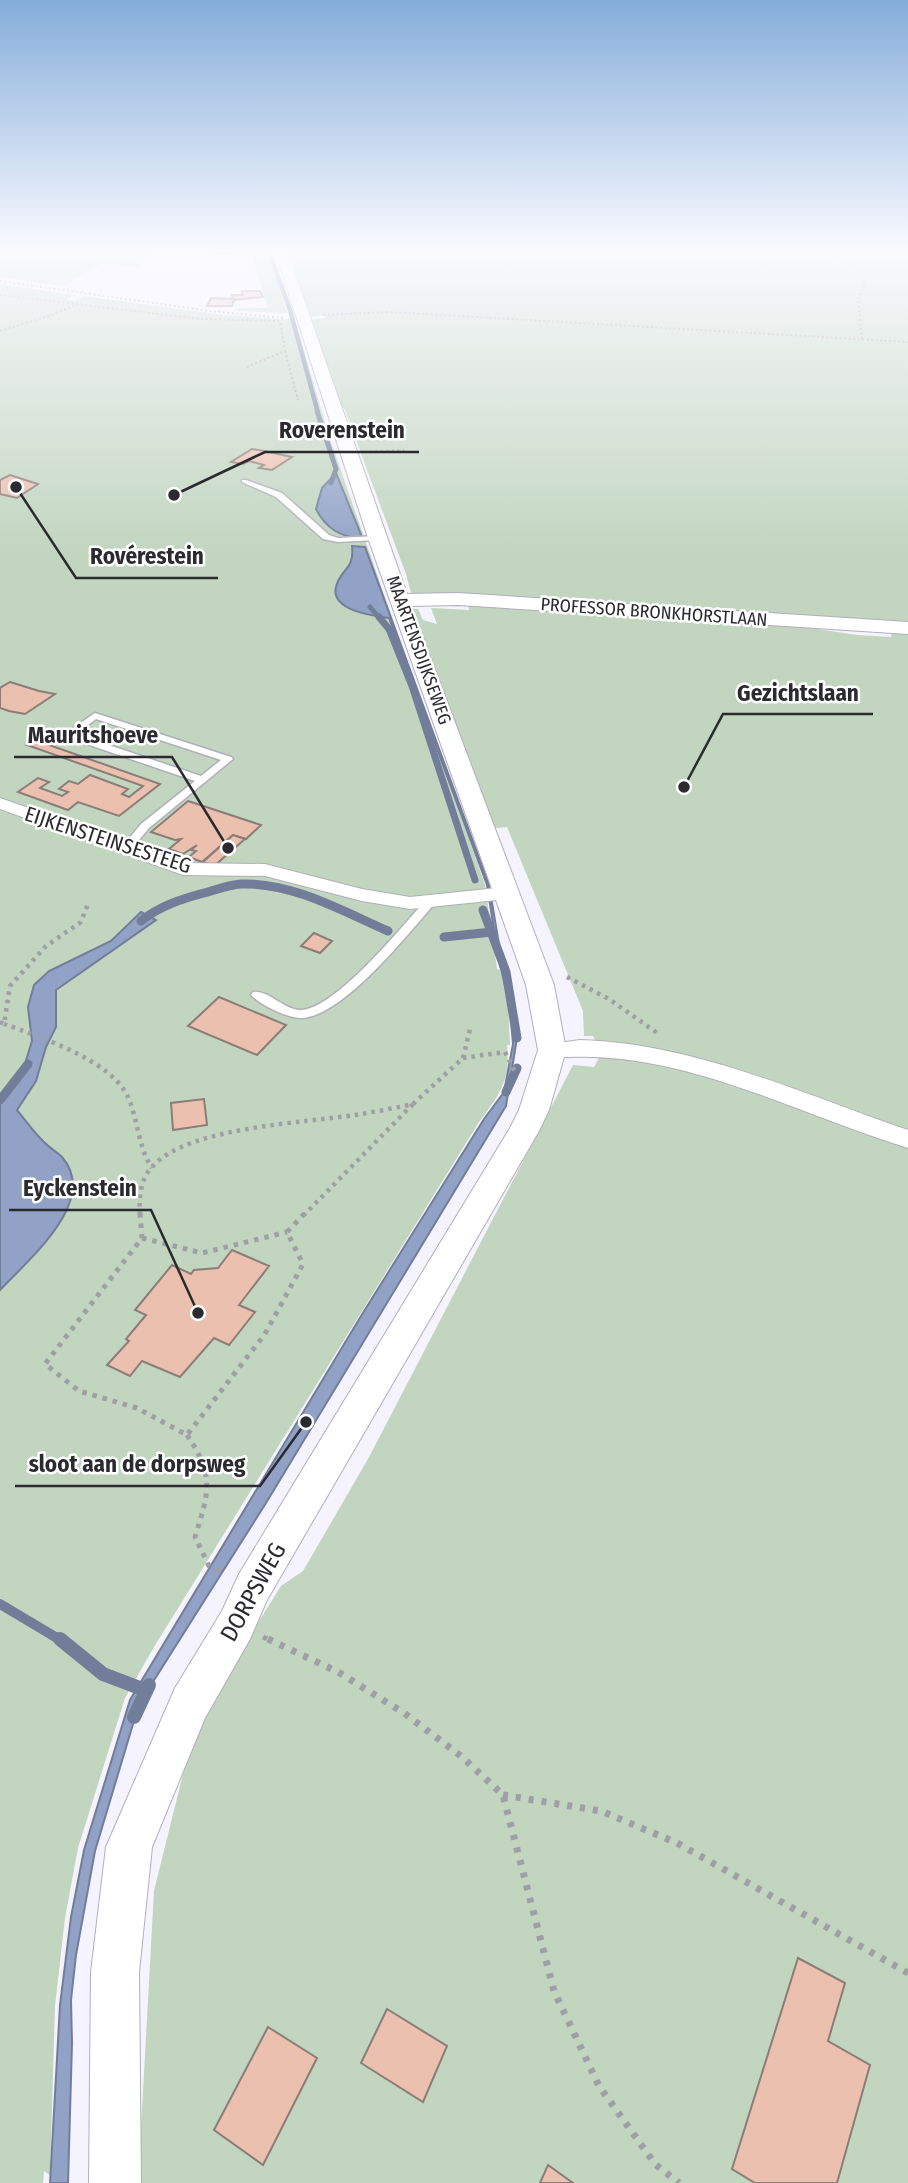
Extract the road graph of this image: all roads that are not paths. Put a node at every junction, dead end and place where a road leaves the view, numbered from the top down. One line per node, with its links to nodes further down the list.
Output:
1 (320, 353): 3 (street, MAARTENSDIJKSEWEG)
2 (244, 481): 3 (lane)
3 (377, 538): 4 (street, MAARTENSDIJKSEWEG)
4 (401, 600): 5 (street, PROFESSOR BRONKHORSTLAAN); 9 (street, MAARTENSDIJKSEWEG)
5 (908, 628)
6 (202, 780): 6 (lane); 8 (lane)
7 (0, 803): 8 (street, EIJKENSTEINSESTEEG)
8 (126, 849): 10 (street, EIJKENSTEINSESTEEG)
9 (507, 893): 10 (street, EIJKENSTEINSESTEEG); 12 (street, MAARTENSDIJKSEWEG)
10 (431, 901): 11 (lane)
11 (257, 995)
12 (552, 1050): 13 (street); 14 (street, DORPSWEG)
13 (908, 1139)
14 (115, 2183)

